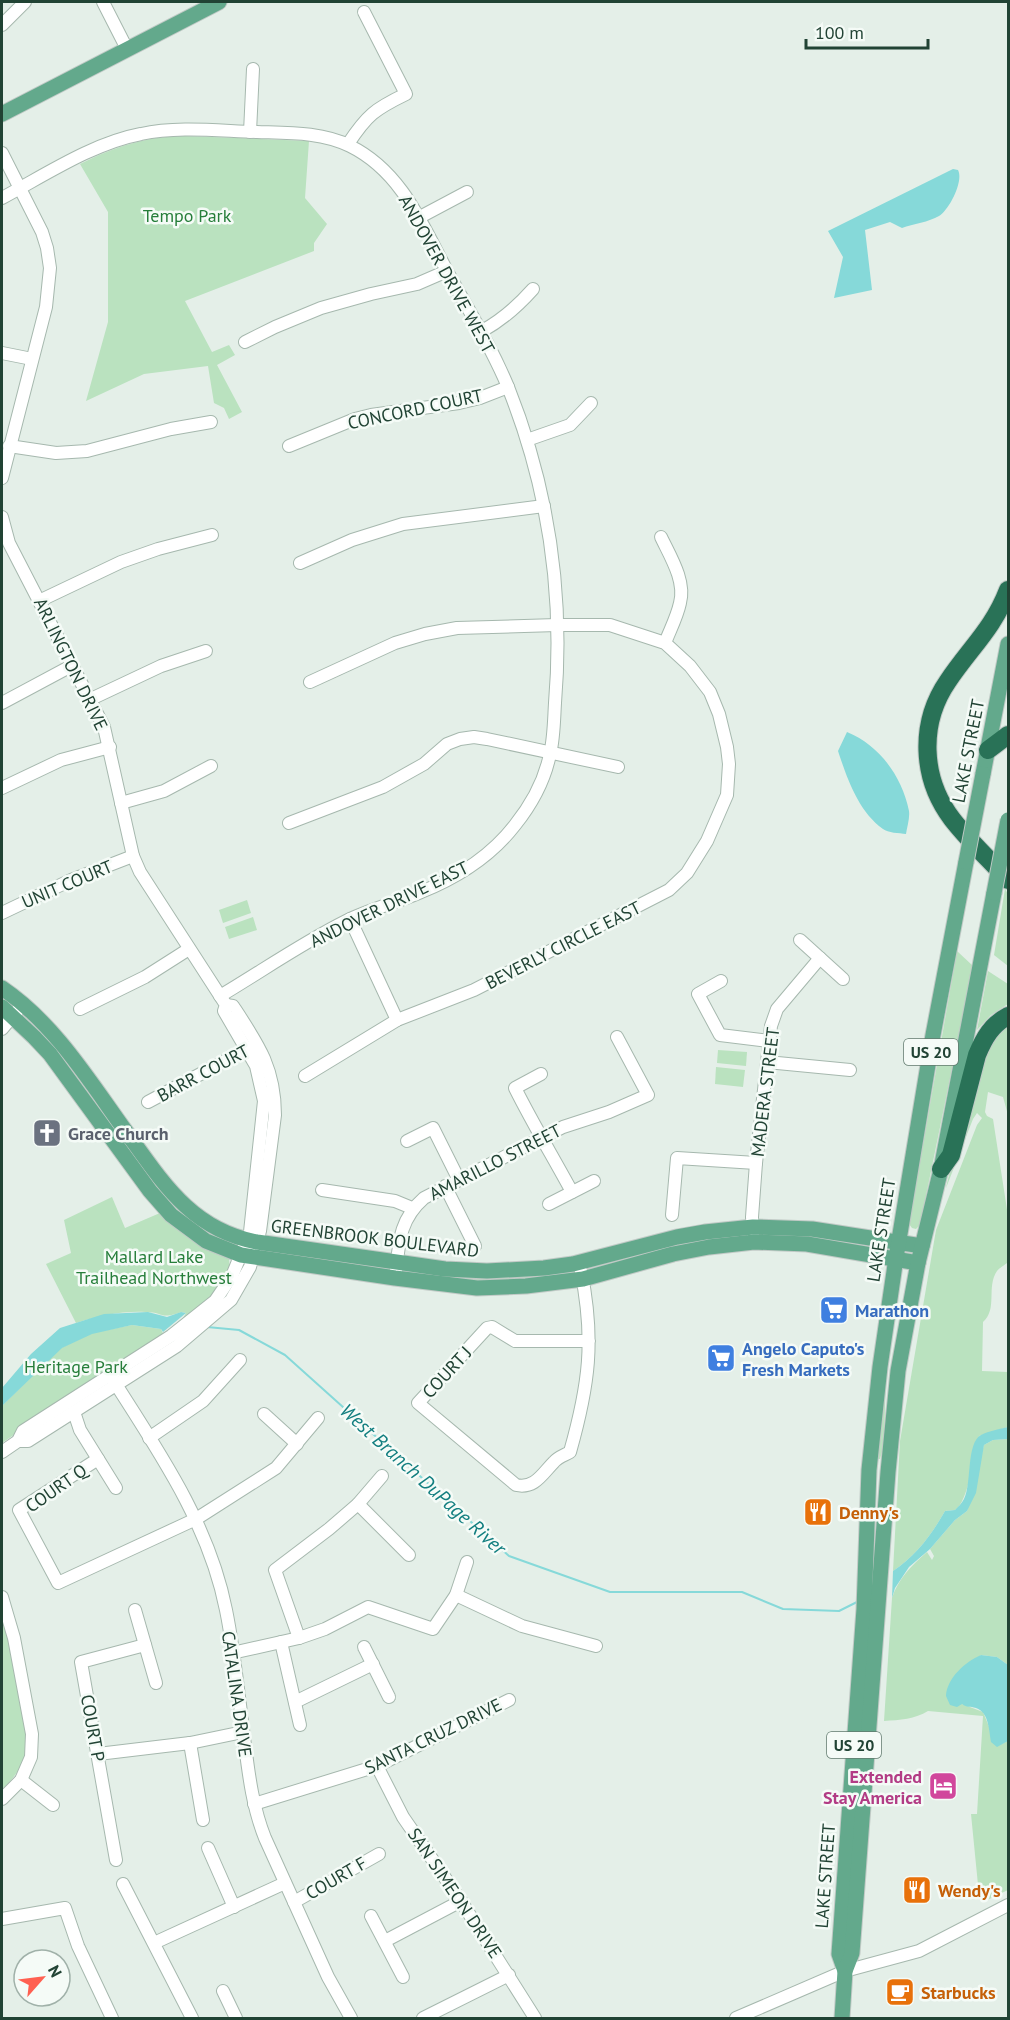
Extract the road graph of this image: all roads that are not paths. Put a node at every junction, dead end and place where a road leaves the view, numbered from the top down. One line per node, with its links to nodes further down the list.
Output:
1 (25, 2): 5 (street)
2 (103, 2): 6 (street)
3 (219, 2): 6 (main road)
4 (364, 12): 10 (street)
5 (2, 25)
6 (127, 49): 8 (main road)
7 (253, 69): 9 (street)
8 (2, 114)
9 (250, 132): 10 (street, ANDOVER DRIVE WEST); 12 (street, ANDOVER DRIVE WEST)
10 (348, 144): 15 (street, ANDOVER DRIVE WEST)
11 (2, 153): 12 (street)
12 (20, 188): 14 (street, ANDOVER DRIVE WEST); 21 (street)
13 (467, 192): 15 (street)
14 (2, 198)
15 (420, 217): 16 (street, ANDOVER DRIVE WEST)
16 (447, 271): 18 (street, ANDOVER DRIVE WEST); 19 (street)
17 (533, 290): 18 (street)
18 (482, 331): 22 (street, ANDOVER DRIVE WEST)
19 (245, 342)
20 (2, 353): 21 (street)
21 (32, 359): 26 (street)
22 (508, 387): 25 (street, ANDOVER DRIVE WEST); 27 (street, CONCORD COURT)
23 (591, 404): 25 (street)
24 (211, 422): 26 (street)
25 (527, 440): 29 (street, ANDOVER DRIVE WEST)
26 (9, 446): 28 (street)
27 (289, 446)
28 (2, 478)
29 (544, 506): 33 (street); 36 (street, ANDOVER DRIVE EAST)
30 (2, 517): 35 (street, ARLINGTON DRIVE)
31 (212, 535): 35 (street)
32 (661, 537): 37 (street)
33 (300, 563)
34 (1008, 590): 55 (highway)
35 (39, 601): 40 (street, ARLINGTON DRIVE)
36 (557, 625): 37 (street); 41 (street); 47 (street, ANDOVER DRIVE EAST)
37 (666, 643): 69 (street, BEVERLY CIRCLE EAST)
38 (1008, 644): 46 (main road, LAKE STREET / US 20)
39 (206, 651): 42 (street)
40 (74, 665): 42 (street, ARLINGTON DRIVE); 43 (street)
41 (309, 682)
42 (91, 699): 45 (street, ARLINGTON DRIVE)
43 (2, 703)
44 (1008, 735): 46 (highway)
45 (110, 747): 50 (street); 51 (street, ARLINGTON DRIVE)
46 (988, 750): 92 (main road, LAKE STREET / US 20, bridge)
47 (551, 753): 49 (street); 53 (street); 57 (street, ANDOVER DRIVE EAST)
48 (211, 766): 51 (street)
49 (618, 767)
50 (2, 788)
51 (121, 803): 54 (street, ARLINGTON DRIVE)
52 (1008, 820): 82 (main road, LAKE STREET / US 20, bridge)
53 (289, 823)
54 (133, 856): 56 (street, UNIT COURT); 59 (street, ARLINGTON DRIVE)
55 (1008, 880)
56 (2, 913)
57 (350, 919): 64 (street, ANDOVER DRIVE EAST); 69 (street)
58 (800, 940): 60 (street)
59 (189, 949): 64 (street, ARLINGTON DRIVE); 66 (street)
60 (820, 958): 61 (street); 72 (street, MADERA STREET)
61 (843, 979)
62 (721, 981): 72 (street)
63 (2, 988): 65 (main road, GREENBROOK BOULEVARD)
64 (223, 1001): 73 (street, ARLINGTON DRIVE)
65 (23, 1004): 67 (street); 95 (main road, GREENBROOK BOULEVARD)
66 (80, 1009)
67 (7, 1012): 70 (street); 95 (main road, GREENBROOK BOULEVARD)
68 (1008, 1016): 82 (highway)
69 (397, 1020): 77 (street, BEVERLY CIRCLE EAST)
70 (2, 1029)
71 (617, 1037): 79 (street, AMARILLO STREET)
72 (769, 1041): 74 (street, MADERA STREET)
73 (252, 1047): 78 (street, BARR COURT); 95 (street, ARLINGTON DRIVE)
74 (767, 1062): 75 (street); 81 (street, MADERA STREET)
75 (850, 1070)
76 (541, 1074): 79 (street)
77 (305, 1076)
78 (148, 1102)
79 (542, 1138): 83 (street, AMARILLO STREET); 87 (street)
80 (407, 1141): 83 (street)
81 (756, 1163): 90 (street); 91 (street, MADERA STREET)
82 (941, 1168): 94 (main road, LAKE STREET / US 20)
83 (459, 1180): 85 (street, AMARILLO STREET)
84 (594, 1181): 87 (street)
85 (445, 1186): 89 (street, AMARILLO STREET); 93 (street)
86 (322, 1190): 89 (street)
87 (572, 1192): 88 (street)
88 (549, 1204)
89 (412, 1208): 97 (street, AMARILLO STREET)
90 (672, 1215)
91 (753, 1234): 92 (main road, GREENBROOK BOULEVARD); 96 (main road, GREENBROOK BOULEVARD); 98 (main road, GREENBROOK BOULEVARD); 101 (main road, GREENBROOK BOULEVARD)
92 (899, 1242): 94 (main road, GREENBROOK BOULEVARD); 96 (main road, LAKE STREET / US 20)
93 (475, 1246)
94 (922, 1246): 99 (main road, LAKE STREET / US 20)
95 (249, 1249): 97 (main road, GREENBROOK BOULEVARD); 100 (main road, GREENBROOK BOULEVARD); 104 (street); 104 (street)
96 (896, 1258): 99 (main road, GREENBROOK BOULEVARD); 119 (main road, LAKE STREET / US 20)
97 (397, 1262): 98 (main road, GREENBROOK BOULEVARD); 100 (street, AMARILLO STREET)
98 (580, 1263): 101 (street)
99 (918, 1263): 119 (main road, LAKE STREET / US 20)
100 (395, 1278): 101 (main road, GREENBROOK BOULEVARD)
101 (583, 1279): 102 (street)
102 (589, 1341): 102 (street, COURT J)
103 (240, 1360): 108 (street)
104 (113, 1380): 105 (street); 108 (street, CATALINA DRIVE); 109 (street)
105 (74, 1412): 109 (street); 112 (street, COURT Q)
106 (264, 1414): 110 (street)
107 (318, 1418): 110 (street)
108 (149, 1438): 116 (street, CATALINA DRIVE)
109 (18, 1441): 111 (street)
110 (297, 1444): 116 (street)
111 (2, 1452)
112 (98, 1459): 114 (street, COURT Q); 116 (street, COURT Q)
113 (382, 1476): 115 (street)
114 (116, 1488)
115 (358, 1504): 117 (street); 123 (street)
116 (196, 1519): 128 (street, CATALINA DRIVE)
117 (409, 1555)
118 (467, 1562): 120 (street)
119 (872, 1589): 157 (main road, LAKE STREET / US 20)
120 (456, 1595): 123 (street); 126 (street)
121 (2, 1597): 139 (street)
122 (135, 1610): 125 (street)
123 (299, 1638): 124 (street)
124 (281, 1642): 128 (street); 133 (street)
125 (145, 1645): 130 (street); 137 (street, COURT P)
126 (596, 1646)
127 (364, 1647): 129 (street)
128 (232, 1653): 135 (street, CATALINA DRIVE)
129 (373, 1664): 131 (street); 133 (street)
130 (156, 1683)
131 (388, 1697)
132 (509, 1700): 138 (street, SANTA CRUZ DRIVE)
133 (295, 1702): 134 (street)
134 (300, 1725)
135 (243, 1732): 136 (street); 141 (street, CATALINA DRIVE)
136 (190, 1743): 137 (street); 143 (street)
137 (98, 1754): 146 (street, COURT P)
138 (377, 1766): 141 (street, SANTA CRUZ DRIVE); 149 (street, SAN SIMEON DRIVE)
139 (21, 1780): 140 (street); 142 (street)
140 (2, 1799)
141 (254, 1804): 147 (street, CATALINA DRIVE)
142 (53, 1805)
143 (204, 1820)
144 (208, 1848): 152 (street)
145 (379, 1854): 150 (street, COURT F)
146 (116, 1860)
147 (285, 1883): 150 (street, CATALINA DRIVE); 152 (street)
148 (123, 1884): 156 (street)
149 (461, 1900): 155 (street); 158 (street, SAN SIMEON DRIVE)
150 (294, 1902): 164 (street, CATALINA DRIVE)
151 (1008, 1905): 157 (street)
152 (234, 1906): 156 (street)
153 (371, 1916): 155 (street)
154 (2, 1919): 161 (street)
155 (385, 1941): 159 (street)
156 (154, 1944): 162 (street)
157 (845, 1971): 167 (street); 168 (main road, LAKE STREET / US 20)
158 (509, 1975): 165 (street); 166 (street, SAN SIMEON DRIVE)
159 (403, 1977)
160 (223, 1991): 163 (street)
161 (112, 2019)
162 (192, 2019)
163 (236, 2019)
164 (351, 2019)
165 (423, 2019)
166 (536, 2019)
167 (736, 2019)
168 (842, 2019)

